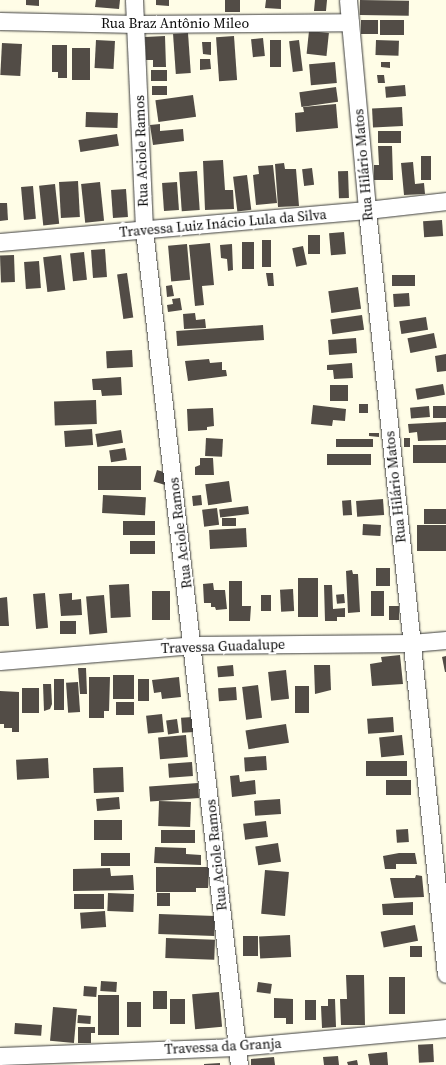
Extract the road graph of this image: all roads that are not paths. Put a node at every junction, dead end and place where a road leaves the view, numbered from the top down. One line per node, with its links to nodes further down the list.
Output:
1 (134, 0): 5 (street, Rua Aciole Ramos)
2 (348, 0): 4 (street, Rua Hilário Matos)
3 (0, 21): 5 (street, Rua Braz Antônio Mileo)
4 (350, 22): 5 (street, Rua Braz Antônio Mileo); 7 (street, Rua Hilário Matos)
5 (136, 24): 8 (street, Rua Aciole Ramos)
6 (446, 201): 7 (street, Travessa Luiz Inácio Lula da Silva)
7 (367, 210): 8 (street, Travessa Luiz Inácio Lula da Silva); 11 (street, Rua Hilário Matos)
8 (144, 230): 9 (street, Travessa Luiz Inácio Lula da Silva); 12 (street, Rua Aciole Ramos)
9 (0, 242)
10 (446, 640): 11 (street, Travessa Guadalupe)
11 (411, 643): 12 (street, Travessa Guadalupe); 14 (street, Rua Hilário Matos)
12 (193, 645): 13 (street, Travessa Guadalupe); 16 (street, Rua Aciole Ramos)
13 (0, 661)
14 (446, 974)
15 (446, 1028): 16 (street, Travessa da Granja)
16 (237, 1047): 17 (street, Travessa da Granja); 18 (street, Rua Aciole Ramos)
17 (0, 1056)
18 (239, 1065)

